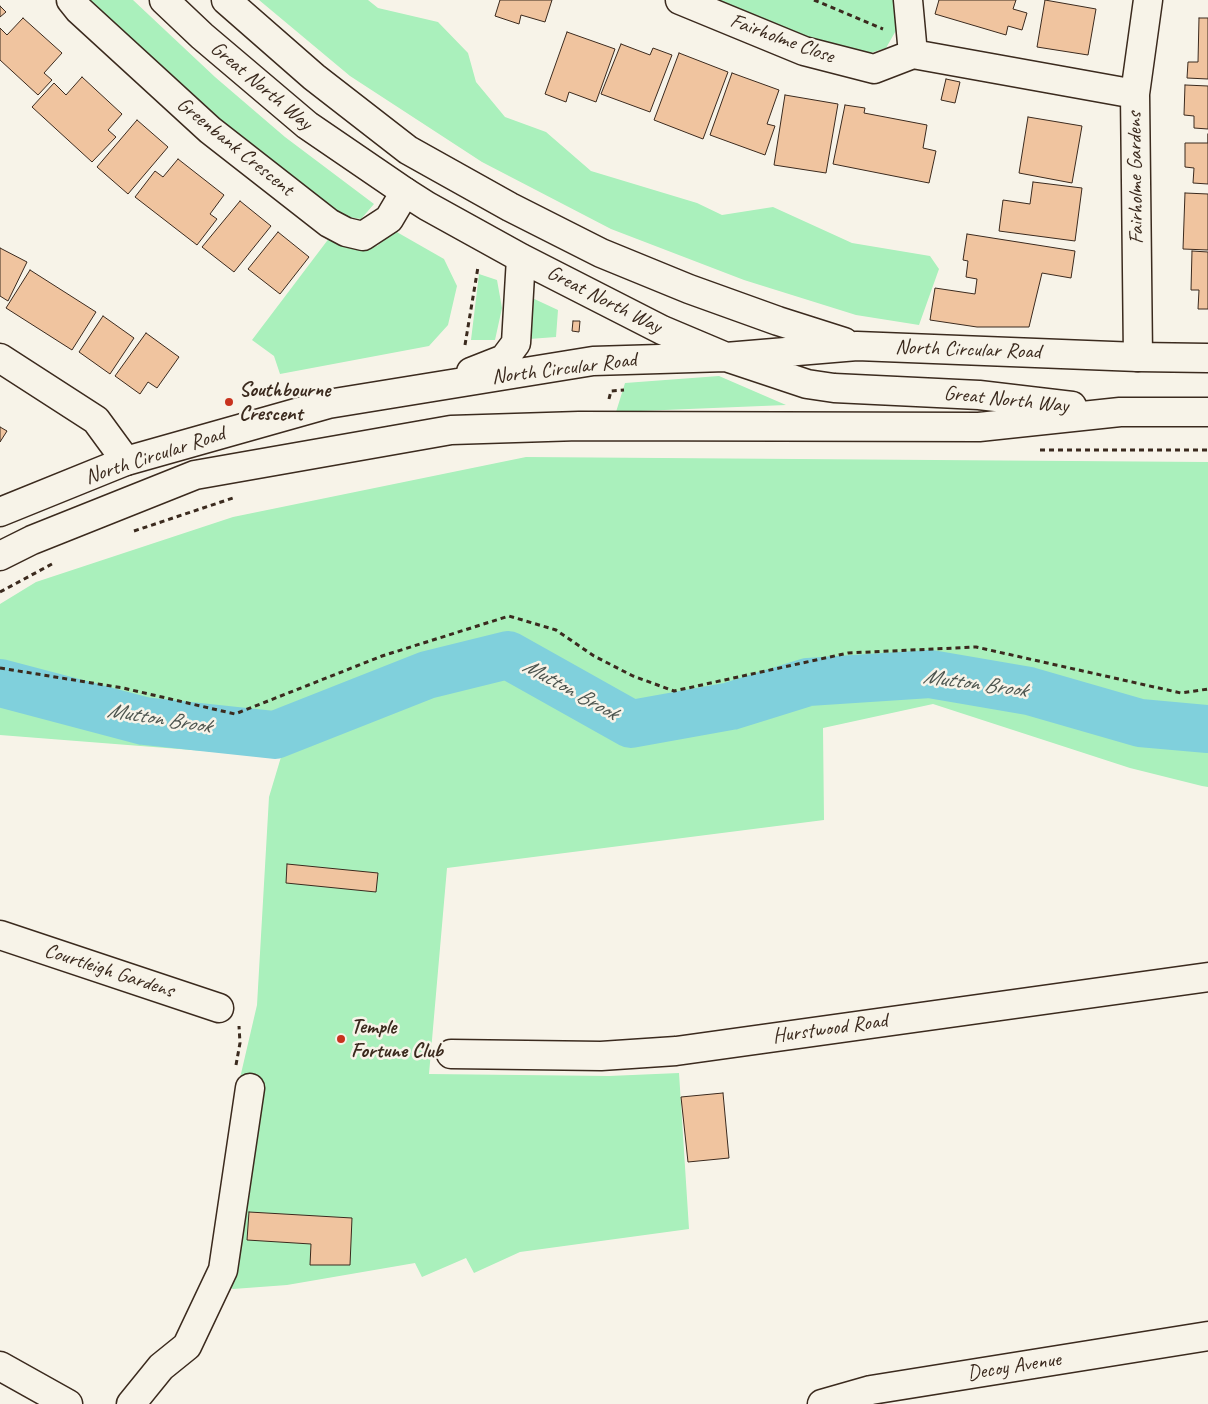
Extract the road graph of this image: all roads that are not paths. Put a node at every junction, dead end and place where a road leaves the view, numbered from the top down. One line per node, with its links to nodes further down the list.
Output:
1 (71, 0): 9 (main road, Greenbank Crescent)
2 (164, 0): 9 (main road, Great North Way)
3 (226, 0): 11 (main road, Great North Way)
4 (680, 0): 7 (main road, Fairholme Close)
5 (908, 0): 7 (main road)
6 (1148, 0): 8 (main road, Fairholme Gardens)
7 (913, 48): 8 (main road)
8 (1135, 94): 13 (main road, Fairholme Gardens)
9 (406, 192): 10 (main road, Great North Way)
10 (522, 258): 12 (main road, Great North Way); 16 (main road)
11 (857, 346): 12 (main road, North Circular Road); 13 (main road, North Circular Road)
12 (726, 357): 16 (main road, North Circular Road); 17 (main road, Great North Way)
13 (1138, 357): 15 (main road, North Circular Road)
14 (0, 358): 19 (main road)
15 (1208, 358)
16 (435, 387): 19 (main road, North Circular Road)
17 (1120, 412): 18 (main road, North Circular Road); 21 (main road, North Circular Road)
18 (1208, 412)
19 (126, 461): 20 (main road, North Circular Road)
20 (0, 512)
21 (0, 556)
22 (0, 935): 24 (main road, Courtleigh Gardens)
23 (1208, 977): 25 (main road, Hurstwood Road)
24 (218, 1008)
25 (451, 1054)
26 (250, 1088): 30 (main road)
27 (1208, 1336): 31 (main road, Decoy Avenue)
28 (0, 1366): 29 (main road)
29 (68, 1404)
30 (131, 1404)
31 (822, 1404)

